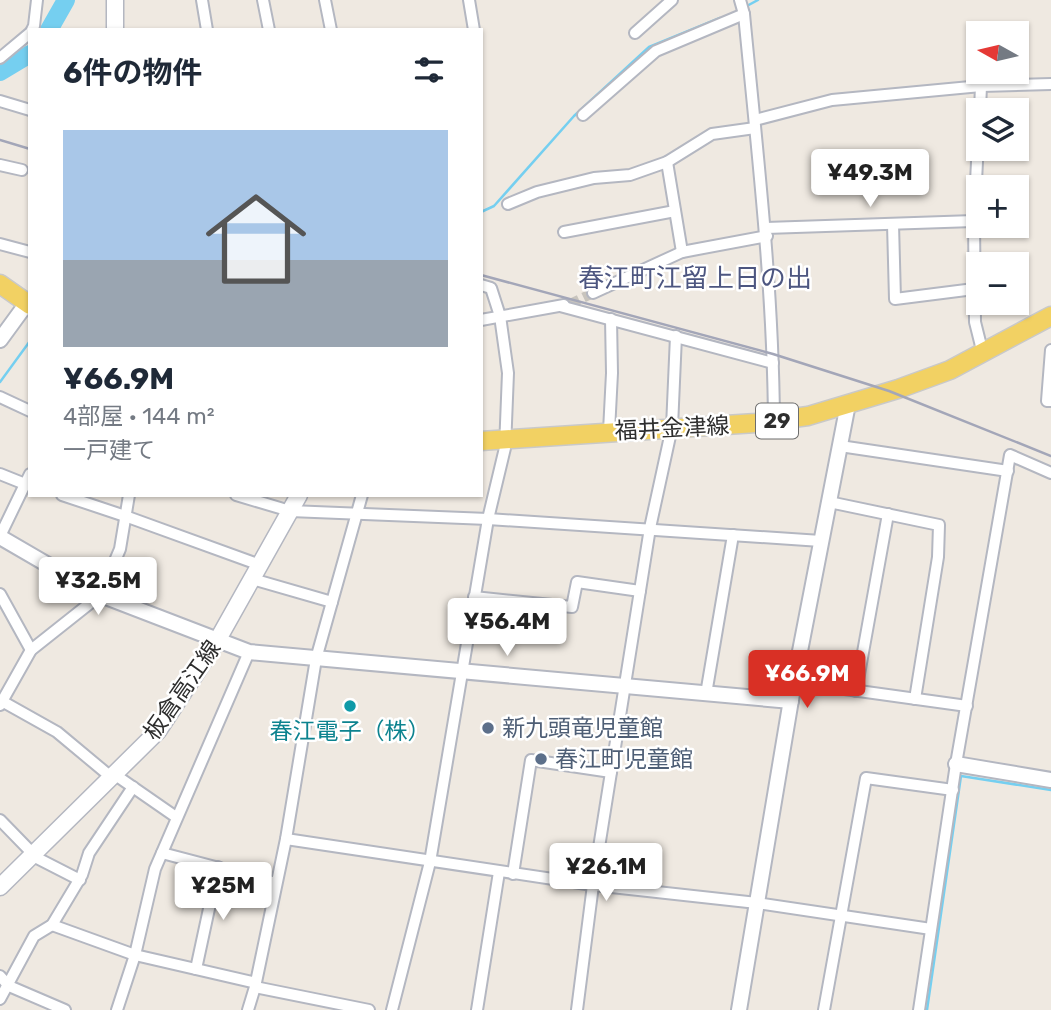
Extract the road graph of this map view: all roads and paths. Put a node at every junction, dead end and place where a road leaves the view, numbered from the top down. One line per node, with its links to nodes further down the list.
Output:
1 (37, 0): 10 (street)
2 (116, 0): 11 (main road)
3 (202, 0): 12 (street)
4 (263, 0): 13 (street)
5 (325, 0): 14 (street)
6 (469, 0): 15 (street)
7 (673, 0): 16 (street)
8 (740, 0): 9 (street)
9 (744, 14): 24 (street); 25 (street)
10 (33, 28)
11 (115, 28)
12 (207, 28)
13 (269, 28)
14 (331, 28)
15 (474, 28)
16 (635, 33)
17 (28, 34): 18 (street)
18 (0, 58)
19 (1051, 84): 20 (street)
20 (981, 86): 21 (street); 25 (street)
21 (980, 98)
22 (0, 101): 23 (street)
23 (28, 109)
24 (583, 115)
25 (755, 124): 26 (street); 34 (street)
26 (667, 162): 29 (street); 30 (street)
27 (0, 165): 28 (street)
28 (22, 170)
29 (508, 204)
30 (675, 211): 33 (street); 37 (street)
31 (966, 221): 32 (street)
32 (893, 224): 34 (street); 40 (street)
33 (564, 232)
34 (766, 232): 37 (street); 53 (street)
35 (0, 244): 36 (street)
36 (28, 251)
37 (682, 252): 41 (street)
38 (0, 284): 42 (main road)
39 (483, 286): 45 (street)
40 (966, 290)
41 (593, 293)
42 (28, 302)
43 (28, 304): 50 (street)
44 (975, 315): 52 (street)
45 (500, 316): 47 (street); 48 (street); 61 (street)
46 (1051, 316): 52 (main road, 福井金津線 / 29)
47 (611, 319): 49 (street); 60 (street)
48 (483, 320)
49 (676, 337): 53 (street); 59 (street)
50 (0, 340)
51 (1051, 350): 55 (street)
52 (984, 354): 56 (main road, 福井金津線 / 29)
53 (774, 363): 58 (street)
54 (0, 397): 57 (street)
55 (1051, 401)
56 (848, 404): 58 (main road, 福井金津線 / 29); 63 (street)
57 (28, 410)
58 (774, 421): 59 (main road, 福井金津線 / 29)
59 (672, 427): 60 (main road, 福井金津線 / 29); 79 (street)
60 (609, 431): 61 (main road, 福井金津線 / 29)
61 (506, 439): 62 (main road, 福井金津線 / 29); 78 (street)
62 (483, 441)
63 (840, 446): 64 (street); 73 (street)
64 (1008, 471): 65 (street); 101 (street)
65 (1051, 473)
66 (0, 474): 67 (street)
67 (28, 481): 81 (street)
68 (68, 497): 77 (street)
69 (129, 497): 77 (street)
70 (243, 497): 74 (street)
71 (298, 497): 74 (main road, 板倉高江線)
72 (361, 497): 76 (street)
73 (829, 502): 75 (street); 82 (street)
74 (290, 511): 76 (street); 83 (main road, 板倉高江線)
75 (888, 514): 96 (street); 98 (street)
76 (356, 515): 78 (street); 88 (street)
77 (125, 516): 83 (street); 86 (street)
78 (488, 519): 79 (street); 87 (street)
79 (650, 528): 80 (street); 84 (street)
80 (733, 534): 82 (street); 97 (street)
81 (0, 536): 86 (street)
82 (821, 541): 94 (street)
83 (256, 572): 88 (street); 89 (main road, 板倉高江線)
84 (640, 591): 87 (street); 95 (street)
85 (0, 594): 90 (street)
86 (97, 594): 89 (street); 90 (street)
87 (474, 597): 93 (street)
88 (332, 602): 92 (street)
89 (217, 640): 91 (street); 104 (main road, 板倉高江線)
90 (31, 650): 100 (street)
91 (249, 652): 92 (street); 108 (street)
92 (316, 659): 93 (street); 110 (street)
93 (461, 672): 95 (street); 113 (street)
94 (794, 682): 96 (street); 99 (street)
95 (625, 686): 97 (street); 103 (street)
96 (856, 691): 98 (street)
97 (706, 694): 99 (street)
98 (915, 699): 101 (street)
99 (791, 701): 121 (street)
100 (1, 702): 104 (street)
101 (967, 706): 102 (street)
102 (957, 764): 105 (street); 107 (street)
103 (611, 772): 116 (street); 119 (street)
104 (113, 776): 106 (street); 112 (main road, 板倉高江線)
105 (1051, 780)
106 (133, 787): 108 (street); 117 (street)
107 (953, 790): 122 (street); 124 (street)
108 (176, 817): 111 (street)
109 (0, 820): 112 (street)
110 (286, 839): 113 (street); 118 (street)
111 (162, 853): 114 (street); 125 (street)
112 (33, 854): 117 (street); 120 (main road, 板倉高江線)
113 (430, 862): 115 (street); 135 (street)
114 (218, 867): 118 (street); 126 (street)
115 (499, 872): 116 (street); 136 (street)
116 (513, 874): 119 (street)
117 (80, 880): 123 (street)
118 (276, 883): 128 (street)
119 (593, 886): 121 (street); 137 (street)
120 (0, 887)
121 (757, 903): 122 (street); 138 (street)
122 (841, 916): 124 (street); 139 (street)
123 (52, 925): 125 (street); 129 (street)
124 (931, 929): 140 (street)
125 (135, 955): 126 (street); 132 (street)
126 (196, 969): 128 (street)
127 (0, 976): 129 (street)
128 (255, 985): 133 (street); 134 (street)
129 (9, 986): 130 (street); 131 (street)
130 (0, 999)
131 (65, 1010)
132 (117, 1010)
133 (248, 1010)
134 (369, 1010)
135 (392, 1010)
136 (477, 1010)
137 (577, 1010)
138 (738, 1010)
139 (824, 1010)
140 (919, 1010)

